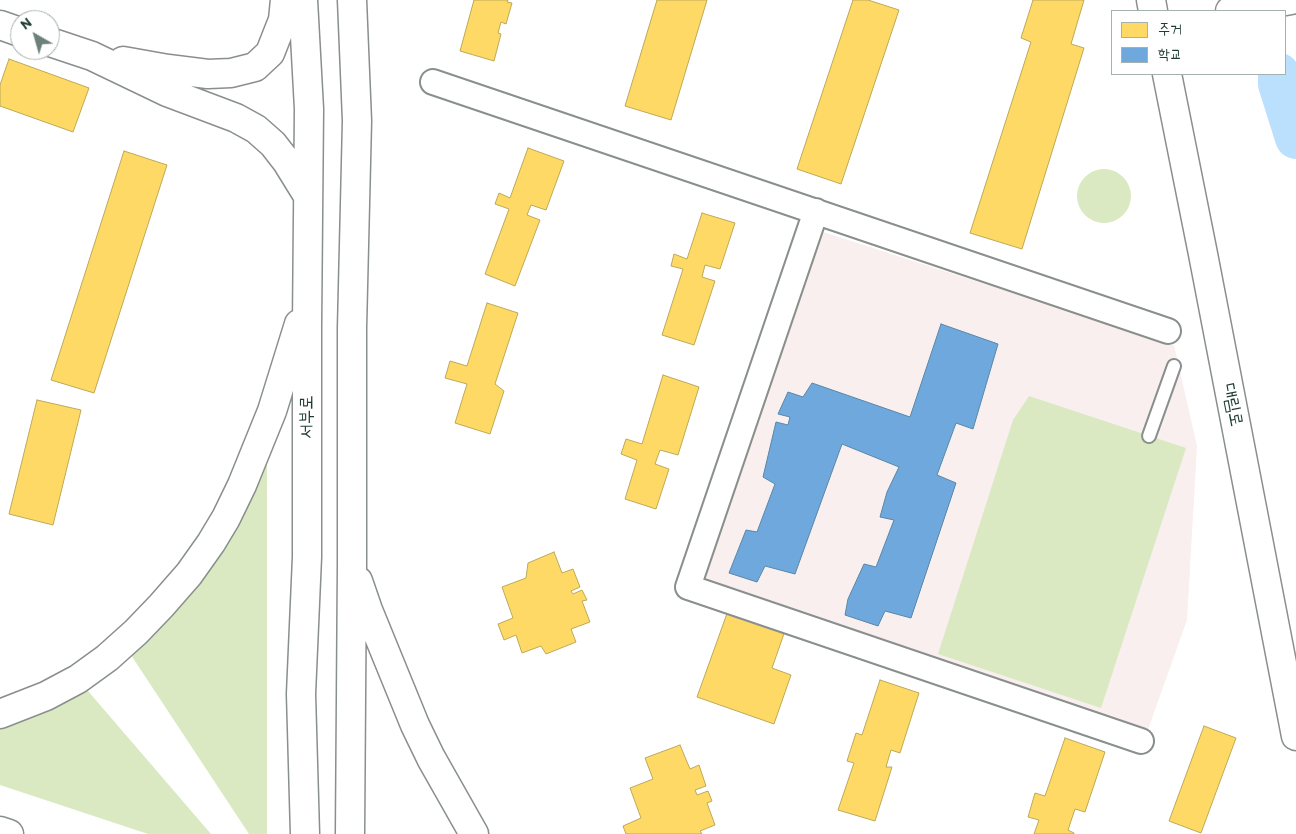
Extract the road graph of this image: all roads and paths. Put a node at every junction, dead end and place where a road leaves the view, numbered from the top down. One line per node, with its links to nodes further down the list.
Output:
1 (284, 0): 7 (main road)
2 (303, 0): 10 (main road, 서부로)
3 (352, 0): 16 (main road)
4 (1291, 0): 5 (main road)
5 (1236, 10)
6 (60, 45): 7 (main road)
7 (92, 56): 10 (main road)
8 (1167, 75): 18 (main road, 대림로)
9 (433, 82): 11 (street)
10 (308, 196): 12 (main road, 서부로)
11 (816, 211): 13 (street); 19 (street)
12 (307, 296): 17 (main road); 22 (main road, 서부로)
13 (1168, 330)
14 (1174, 366): 15 (lane)
15 (1149, 436)
16 (352, 564): 23 (main road); 24 (main road)
17 (0, 714)
18 (1296, 736)
19 (1141, 741)
20 (0, 831): 21 (main road)
21 (9, 834)
22 (305, 834)
23 (350, 834)
24 (474, 834)

